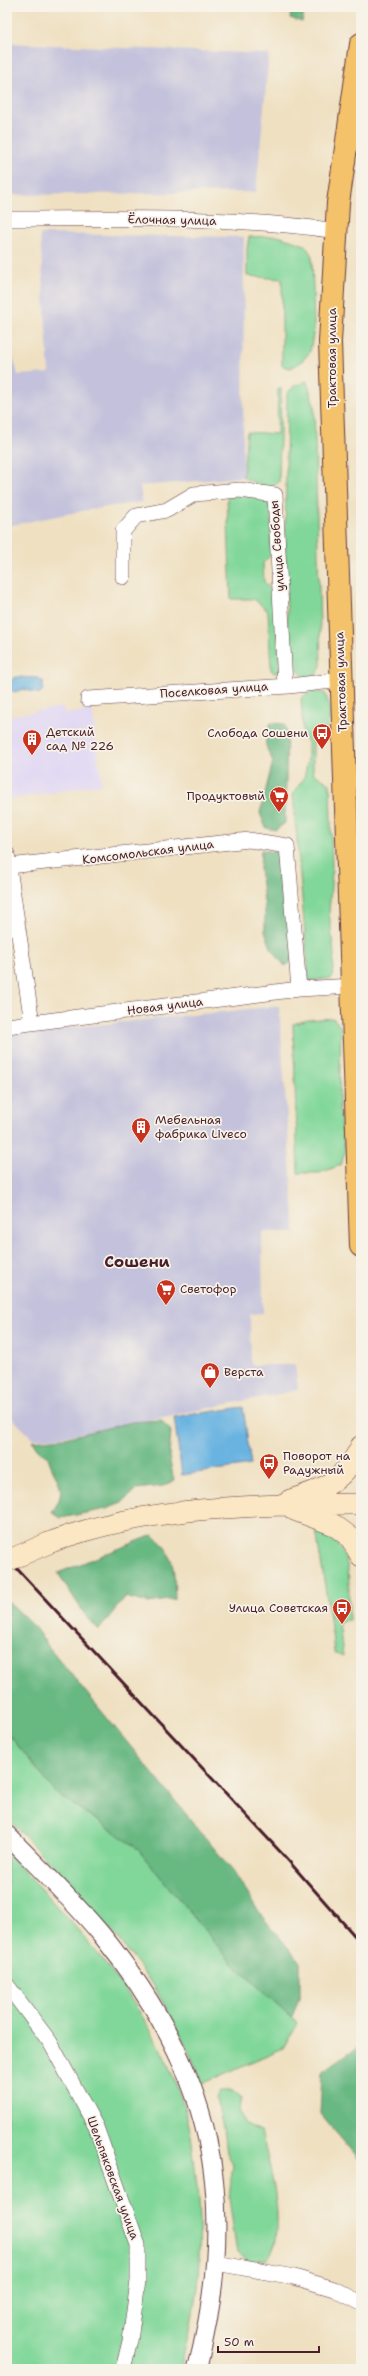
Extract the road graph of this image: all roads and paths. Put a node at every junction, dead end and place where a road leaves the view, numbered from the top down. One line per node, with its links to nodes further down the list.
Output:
1 (361, 44): 3 (main road, Трактовая улица)
2 (7, 219): 3 (street, Ёлочная улица)
3 (336, 231): 5 (main road, Трактовая улица)
4 (123, 577): 6 (street, улица Свободы)
5 (341, 680): 6 (street, Поселковая улица); 10 (main road, Трактовая улица)
6 (285, 685): 7 (street, Поселковая улица)
7 (88, 699)
8 (8, 860): 9 (street); 11 (street, Комсомольская улица)
9 (13, 932): 12 (street)
10 (355, 973): 11 (street, Новая улица); 14 (main road, Трактовая улица)
11 (299, 989): 12 (street, Новая улица)
12 (32, 1023): 13 (street, Новая улица)
13 (7, 1026)
14 (361, 1246)
15 (361, 1446): 17 (main road)
16 (361, 1504): 17 (main road)
17 (270, 1505): 18 (main road); 19 (main road, bridge)
18 (361, 1556)
19 (7, 1561)
20 (7, 1834): 22 (street)
21 (7, 1985): 24 (street, Шельпяковская улица)
22 (216, 2263): 23 (street); 25 (street)
23 (361, 2303)
24 (123, 2369)
25 (197, 2369)

